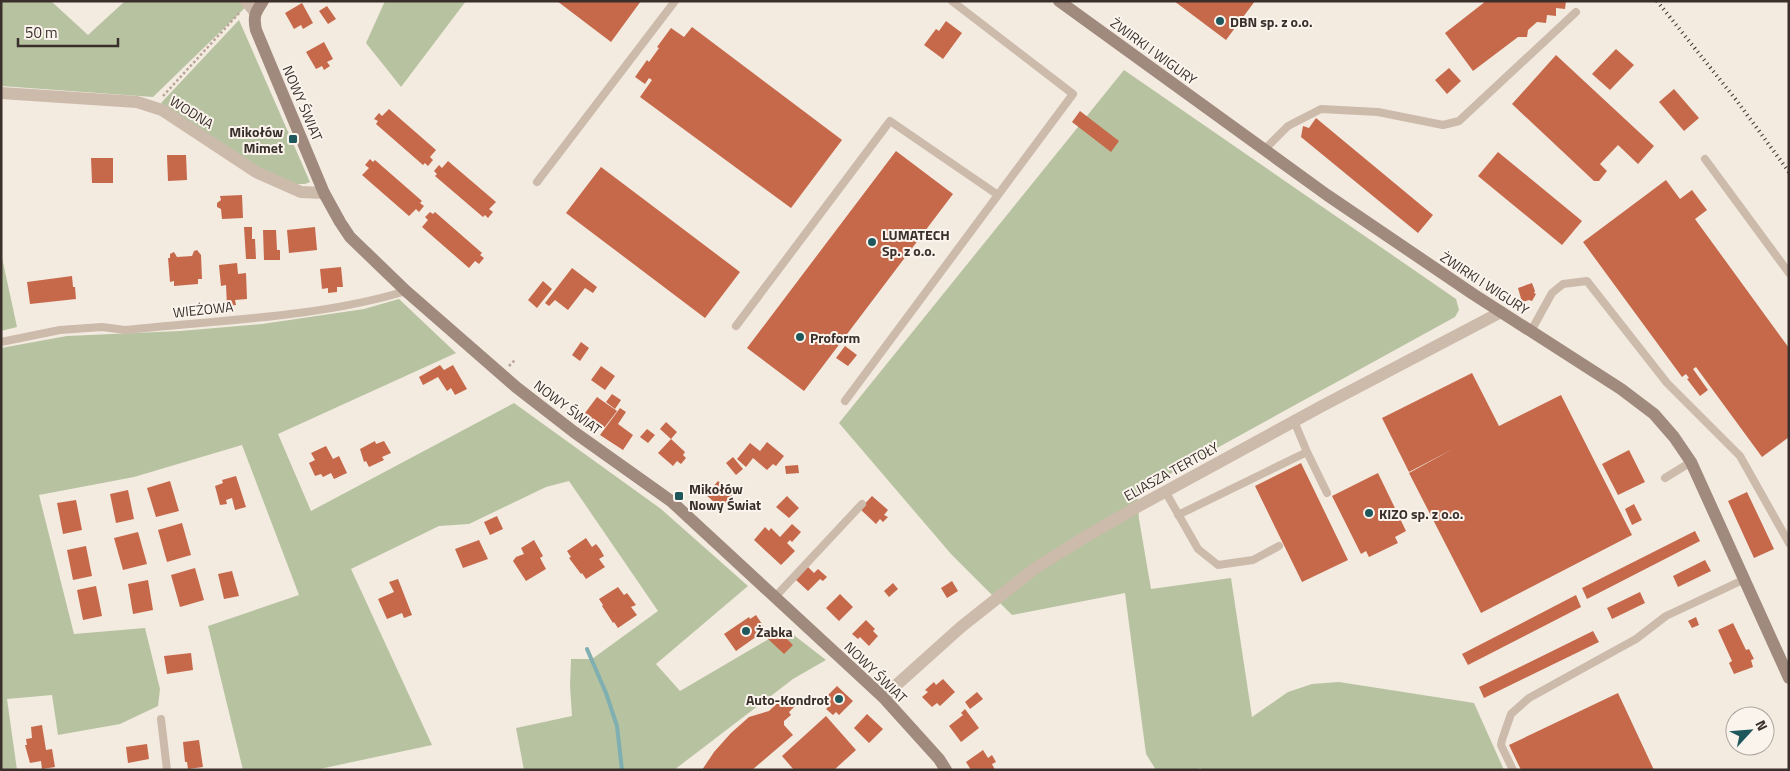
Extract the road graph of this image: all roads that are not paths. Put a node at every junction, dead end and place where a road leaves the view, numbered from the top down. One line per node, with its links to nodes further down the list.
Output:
1 (263, 1): 5 (street)
2 (675, 1): 10 (lane)
3 (952, 1): 12 (lane)
4 (1059, 1): 8 (street, ŻWIRKI I WIGURY)
5 (250, 6): 11 (street, NOWY ŚWIAT)
6 (1576, 12): 8 (lane)
7 (1, 93): 11 (street, WODNA)
8 (1264, 150): 15 (street, ŻWIRKI I WIGURY)
9 (1705, 159): 13 (lane)
10 (537, 182)
11 (324, 193): 14 (street, NOWY ŚWIAT)
12 (998, 195): 16 (lane); 19 (lane)
13 (1789, 273)
14 (406, 291): 18 (lane, WIEŻOWA); 31 (street, NOWY ŚWIAT)
15 (1501, 312): 17 (street, ŻWIRKI I WIGURY); 20 (street, ELIASZA TERTOŁY)
16 (736, 326)
17 (1531, 331): 22 (street, ŻWIRKI I WIGURY); 28 (lane)
18 (1, 342)
19 (845, 401)
20 (1294, 421): 21 (lane); 24 (street, ELIASZA TERTOŁY)
21 (1307, 452): 25 (lane); 27 (lane)
22 (1691, 462): 23 (lane); 30 (street, ŻWIRKI I WIGURY)
23 (1665, 478)
24 (1165, 491): 27 (lane); 33 (street, ELIASZA TERTOŁY)
25 (1327, 493)
26 (862, 504): 31 (lane)
27 (1178, 515): 29 (lane)
28 (1789, 543)
29 (1279, 546)
30 (1744, 580): 32 (street, ŻWIRKI I WIGURY); 37 (lane)
31 (775, 597): 33 (street, NOWY ŚWIAT)
32 (1789, 678)
33 (883, 698): 36 (street, NOWY ŚWIAT)
34 (161, 719): 35 (lane)
35 (167, 770)
36 (946, 770)
37 (1513, 770)

